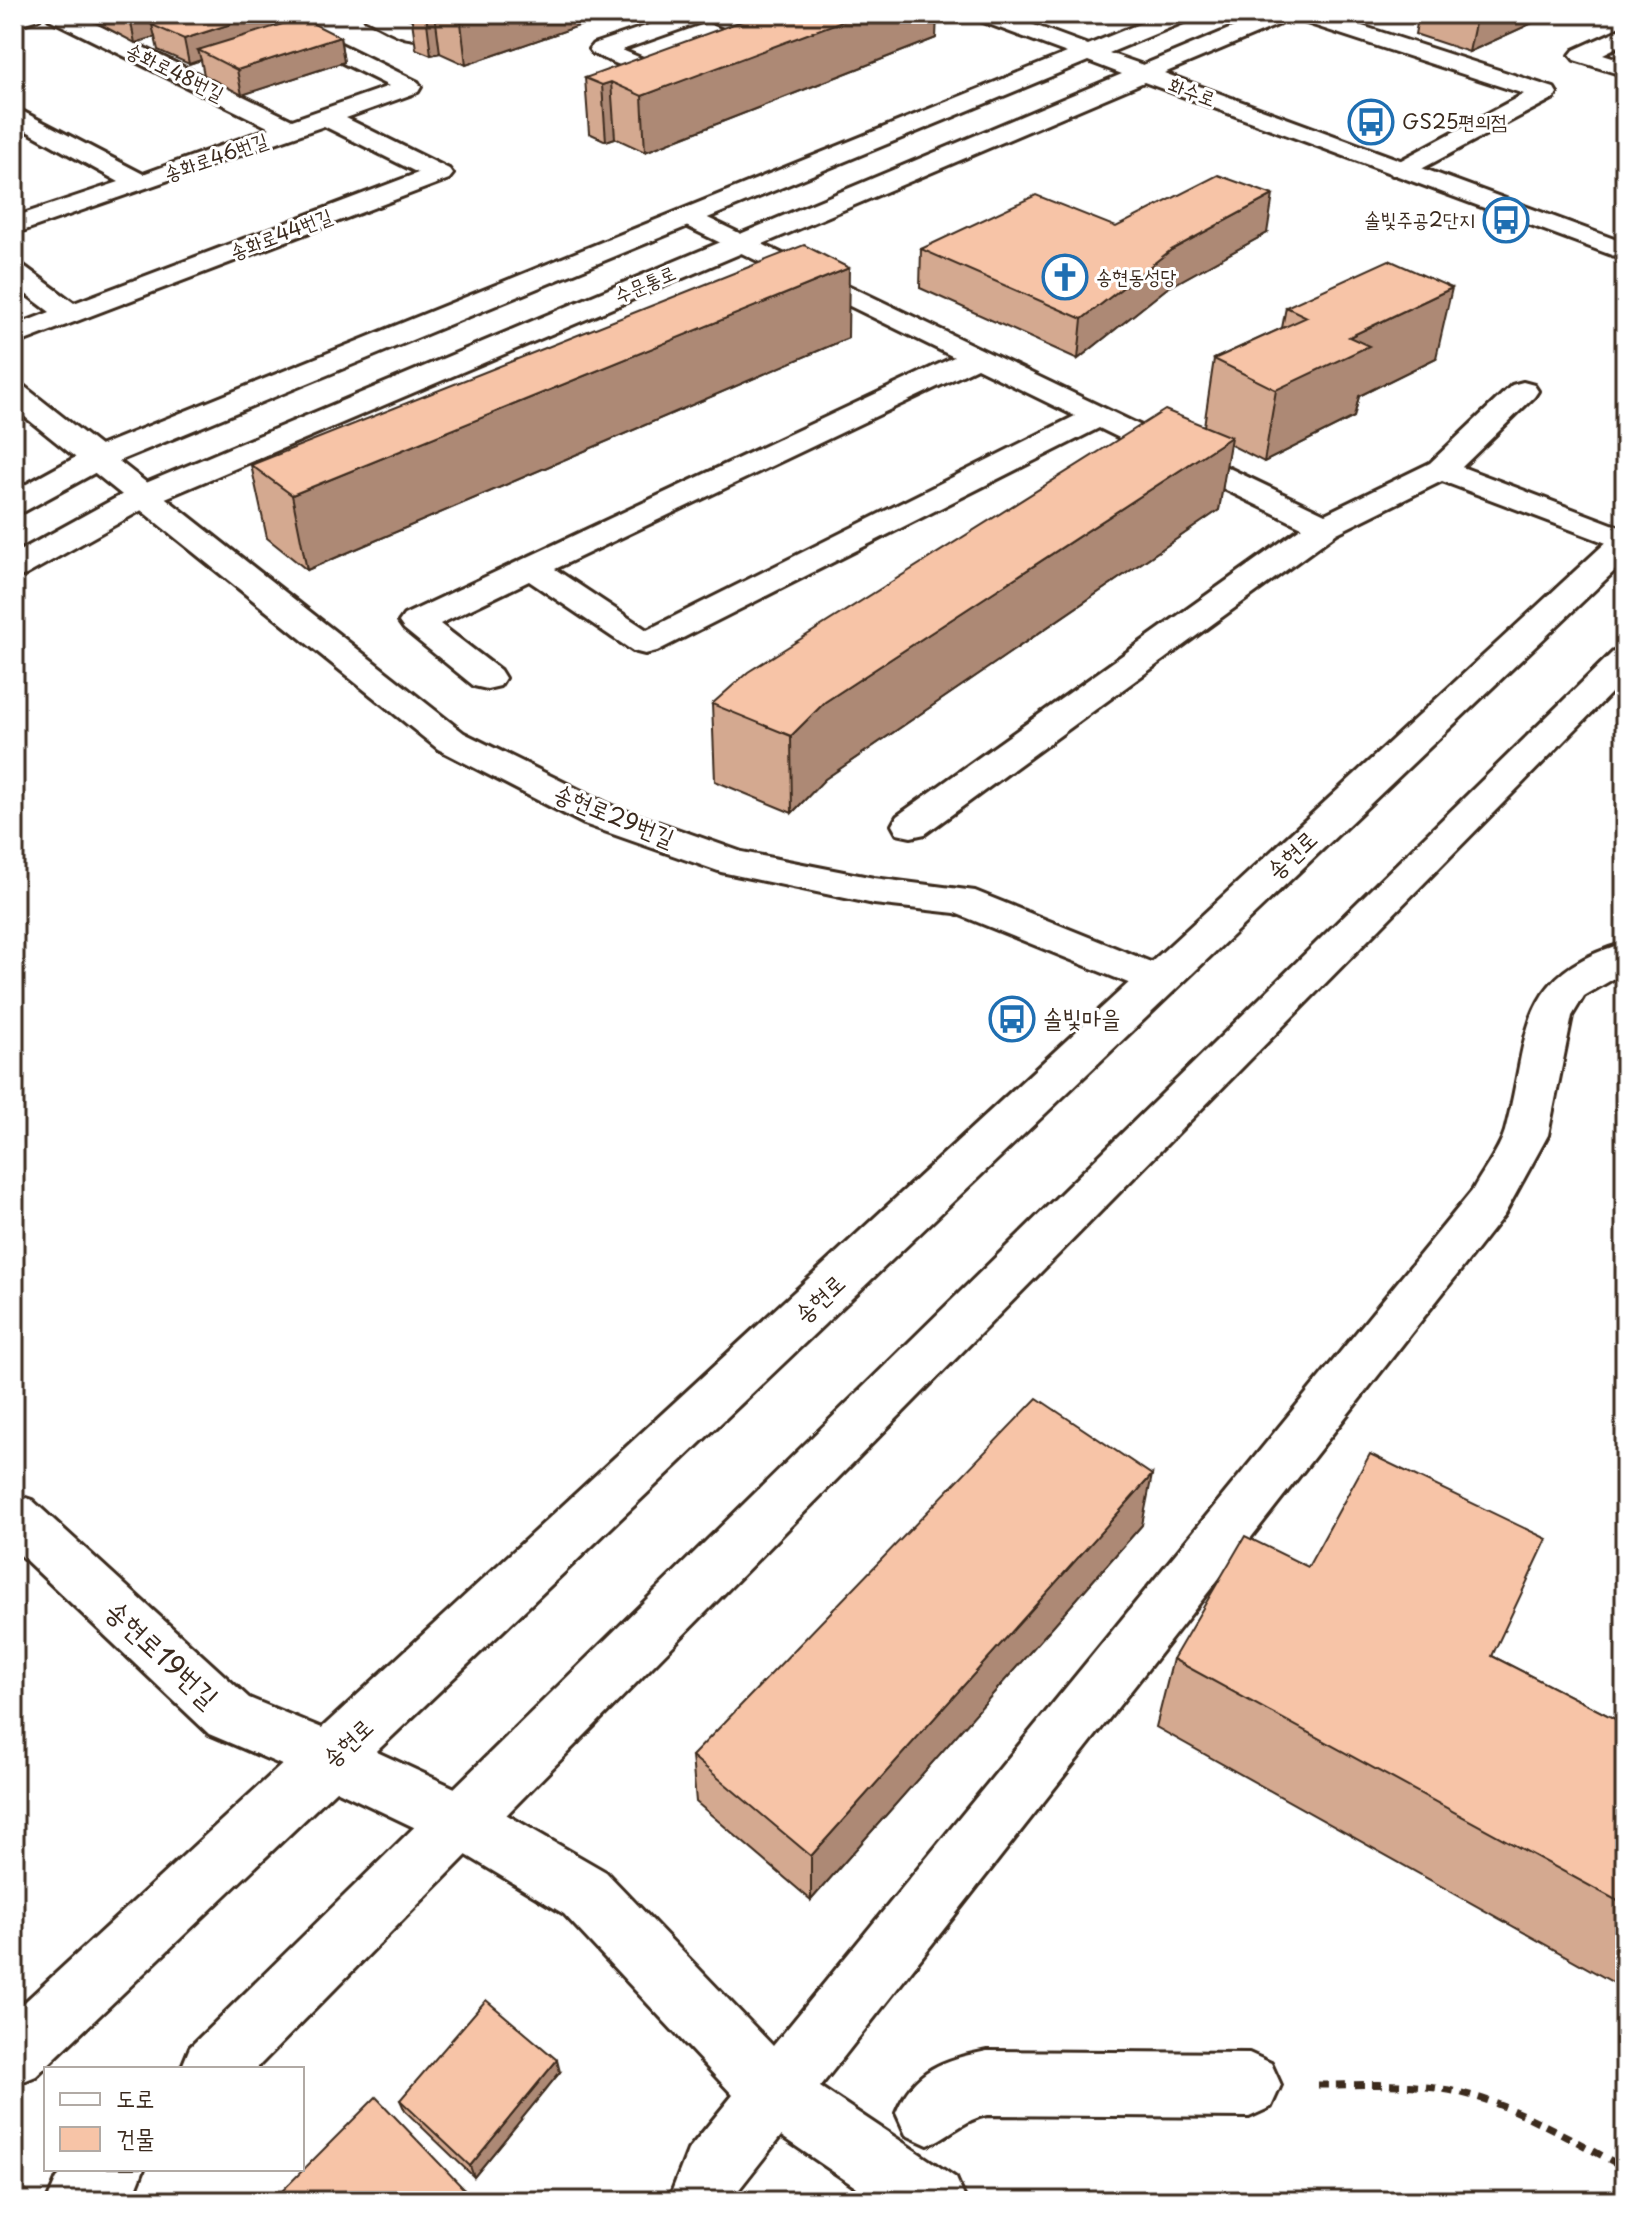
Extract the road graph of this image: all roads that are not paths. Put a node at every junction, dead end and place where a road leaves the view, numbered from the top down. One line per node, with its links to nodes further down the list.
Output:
1 (31, 14): 10 (street)
2 (57, 14): 18 (street, 송화로48번길)
3 (262, 14): 17 (street, 송화로46번길)
4 (703, 14): 5 (street)
5 (712, 14)
6 (983, 14): 12 (street, 화수로)
7 (1183, 14): 12 (street, 수문통로)
8 (1284, 14): 14 (street, 수문통로)
9 (1302, 14): 15 (street)
10 (14, 19)
11 (1625, 34): 13 (street)
12 (1087, 53): 14 (street, 화수로); 21 (street, 수문통로)
13 (1616, 66): 15 (street)
14 (1142, 74): 19 (street, 화수로); 23 (street, 수문통로)
15 (1545, 93): 19 (street)
16 (14, 114): 20 (street, 송화로46번길)
17 (327, 118): 18 (street, 송화로46번길); 26 (street, 송화로44번길)
18 (292, 130): 20 (street, 송화로46번길)
19 (1401, 170): 24 (street, 화수로)
20 (141, 183): 22 (street)
21 (689, 217): 23 (street); 32 (street, 수문통로)
22 (14, 226)
23 (742, 243): 28 (street); 34 (street, 수문통로)
24 (1625, 252)
25 (14, 272): 26 (street)
26 (71, 314): 27 (street)
27 (14, 336)
28 (977, 357): 31 (street); 38 (street)
29 (1523, 391): 33 (street)
30 (14, 393): 32 (street, 송현로29번길)
31 (1098, 417): 36 (street); 38 (street)
32 (98, 458): 34 (street, 송현로29번길); 35 (street, 수문통로)
33 (1441, 470): 36 (street); 37 (street)
34 (145, 495): 39 (street, 수문통로); 44 (street, 송현로29번길)
35 (14, 504)
36 (1325, 526): 42 (street)
37 (1625, 542): 44 (street, 송현로)
38 (530, 567): 41 (street)
39 (14, 568)
40 (1625, 659): 47 (street)
41 (487, 678)
42 (911, 825)
43 (1625, 957): 51 (street)
44 (1158, 981): 46 (street, 송현로)
45 (14, 1516): 46 (street, 송현로19번길)
46 (331, 1759): 47 (street, 송현로19번길); 48 (street, 송현로)
47 (463, 1821): 49 (street); 51 (street, 송현로19번길)
48 (14, 2054)
49 (214, 2067)
50 (1249, 2085): 52 (street)
51 (775, 2094): 55 (street); 56 (street, 송현로19번길)
52 (928, 2113)
53 (110, 2171): 54 (street)
54 (80, 2201)
55 (701, 2201)
56 (933, 2201)

